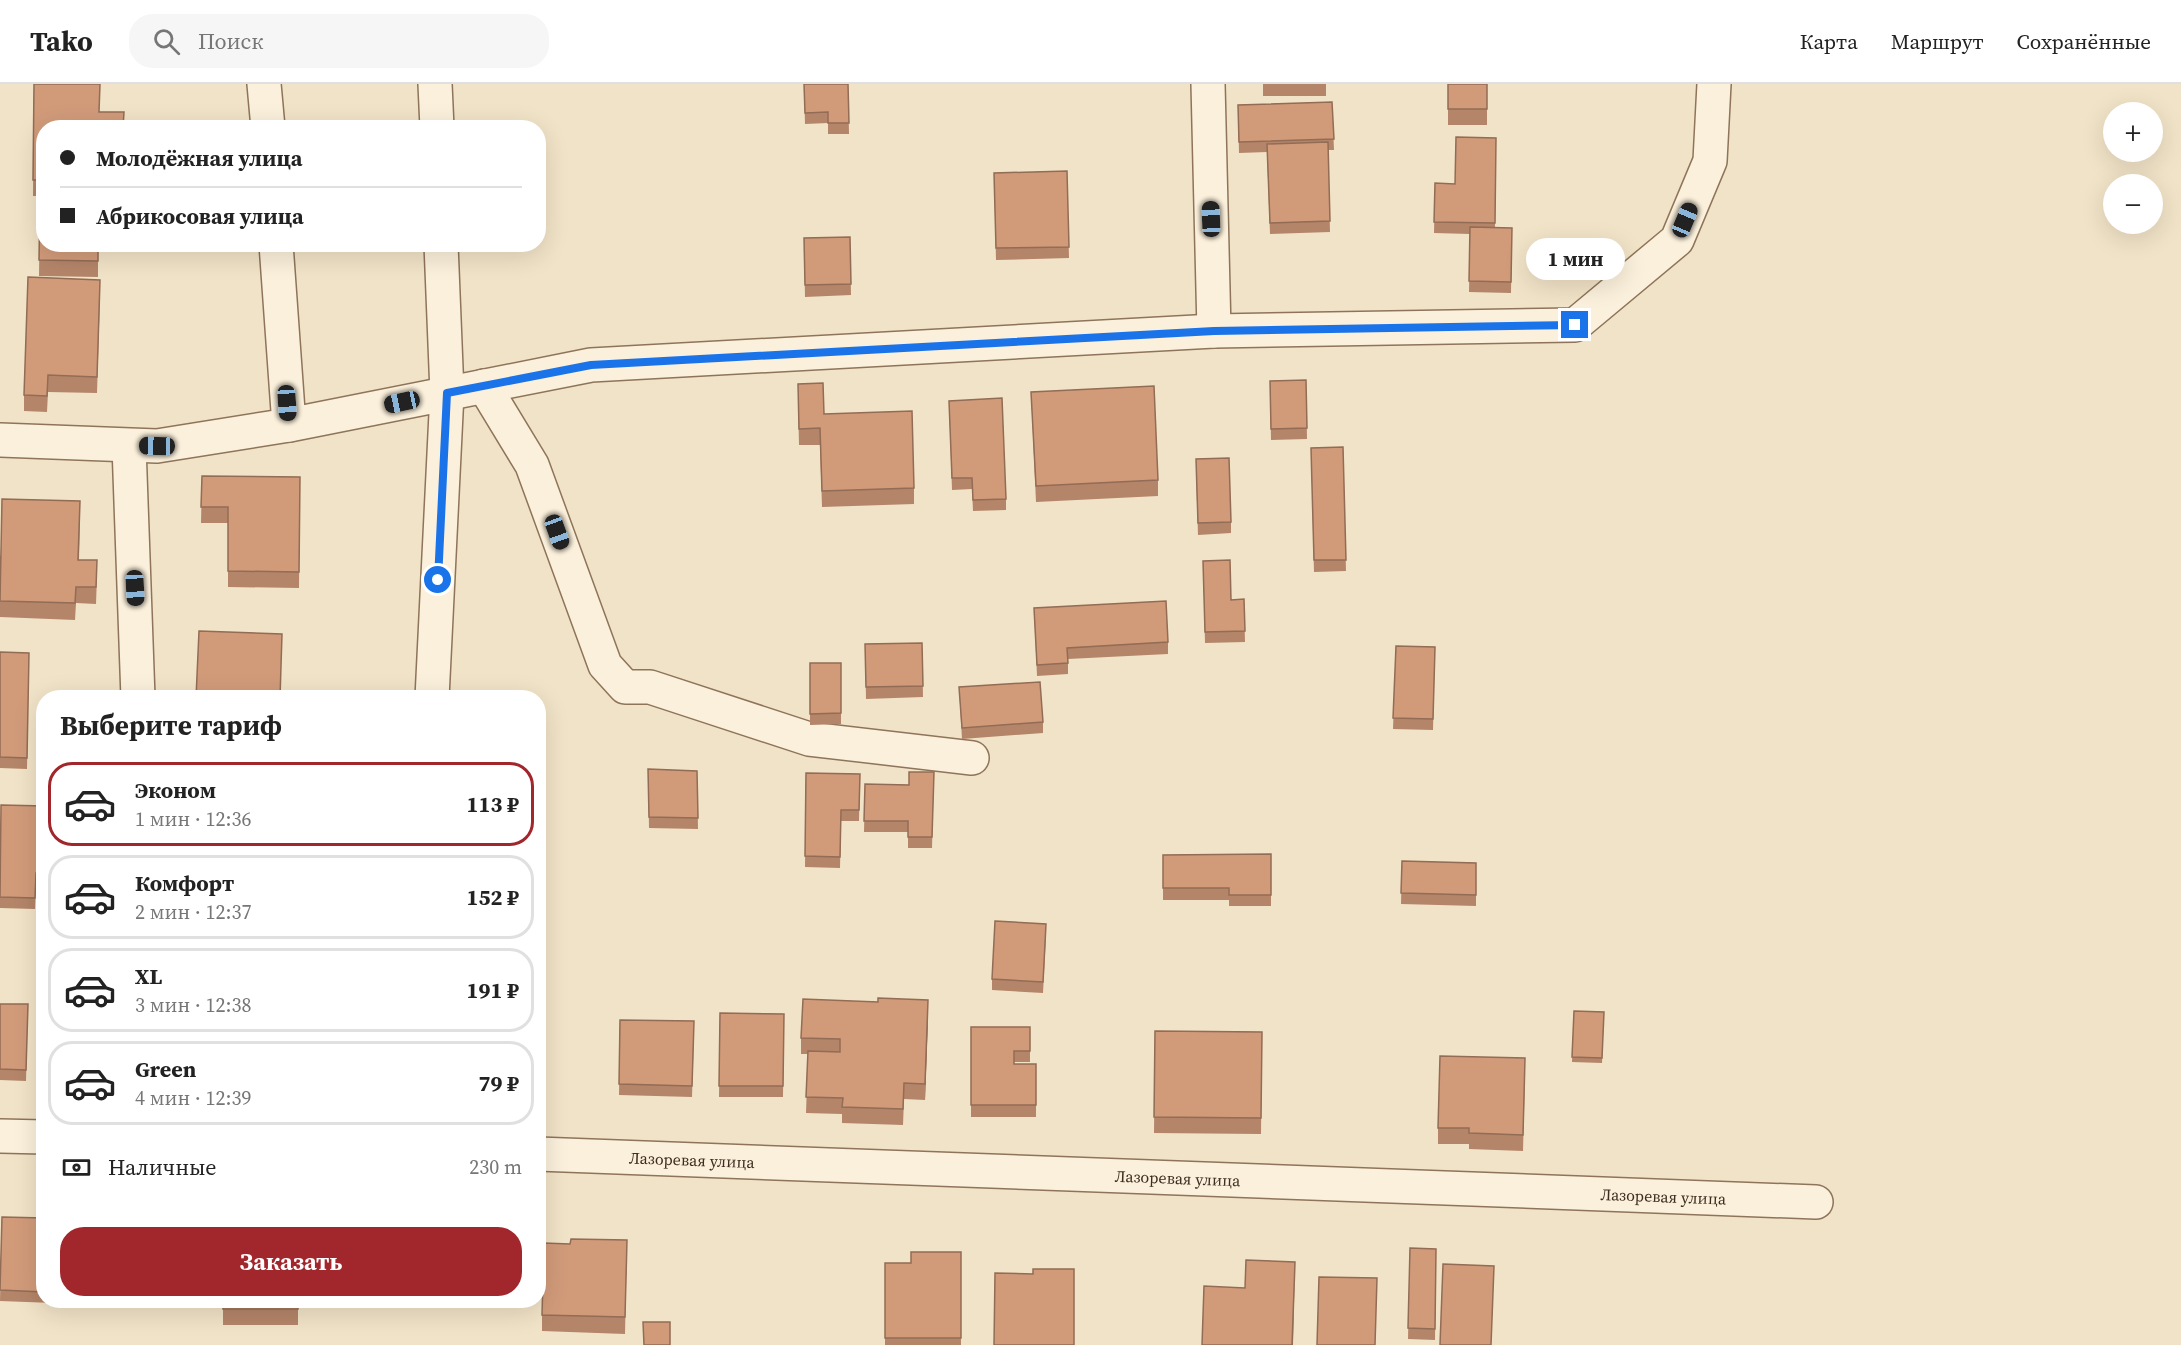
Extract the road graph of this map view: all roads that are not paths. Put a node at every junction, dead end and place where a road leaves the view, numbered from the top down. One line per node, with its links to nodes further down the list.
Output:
1 (264, 84): 5 (street)
2 (435, 84): 6 (street)
3 (1208, 84): 9 (street)
4 (1714, 84): 9 (street)
5 (266, 120)
6 (436, 120)
7 (277, 252): 12 (street)
8 (441, 252): 11 (street)
9 (1214, 331): 10 (street)
10 (484, 386): 11 (street); 17 (street)
11 (447, 393): 12 (street); 16 (street)
12 (289, 425): 14 (street)
13 (0, 440): 14 (street)
14 (129, 446): 15 (street)
15 (138, 690)
16 (432, 690)
17 (972, 758)
18 (0, 1136): 19 (street)
19 (36, 1137)
20 (546, 1155): 21 (street, Лазоревая улица)
21 (1816, 1202)

